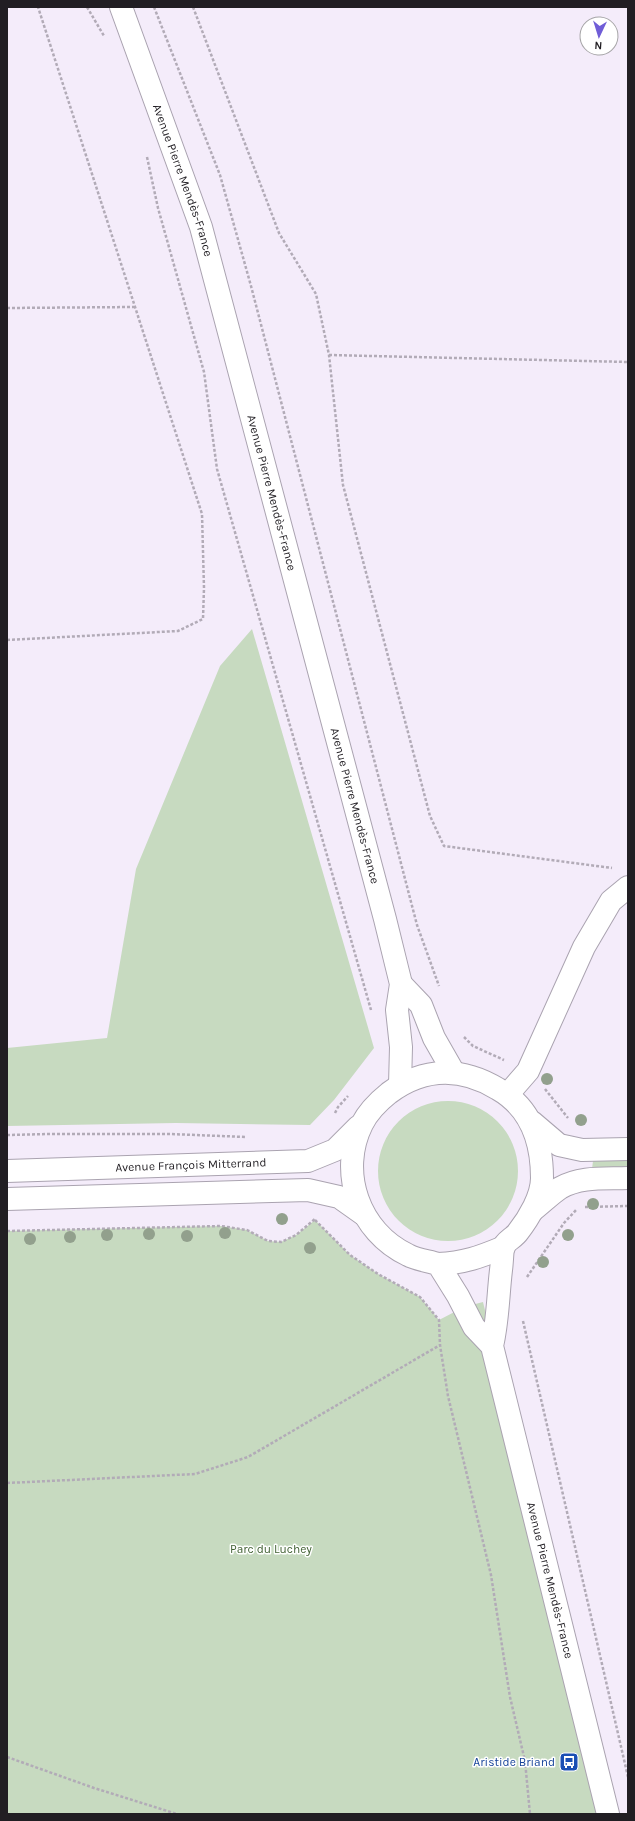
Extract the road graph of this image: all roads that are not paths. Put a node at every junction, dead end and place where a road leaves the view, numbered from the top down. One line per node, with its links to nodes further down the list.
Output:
1 (121, 7): 3 (main road, Avenue Pierre Mendès-France)
2 (628, 887): 6 (main road)
3 (401, 984): 4 (main road); 5 (main road)
4 (454, 1073): 5 (main road); 6 (main road)
5 (400, 1085): 8 (main road)
6 (508, 1094): 7 (main road)
7 (530, 1120): 9 (main road); 13 (main road)
8 (362, 1123): 10 (main road, Avenue François Mitterrand); 14 (main road)
9 (628, 1149)
10 (7, 1171)
11 (628, 1178): 13 (main road)
12 (7, 1199): 14 (main road)
13 (534, 1210): 15 (main road)
14 (363, 1214): 16 (main road)
15 (504, 1247): 16 (main road); 17 (main road)
16 (438, 1264): 17 (main road)
17 (492, 1346): 18 (main road, Avenue Pierre Mendès-France)
18 (608, 1814)

